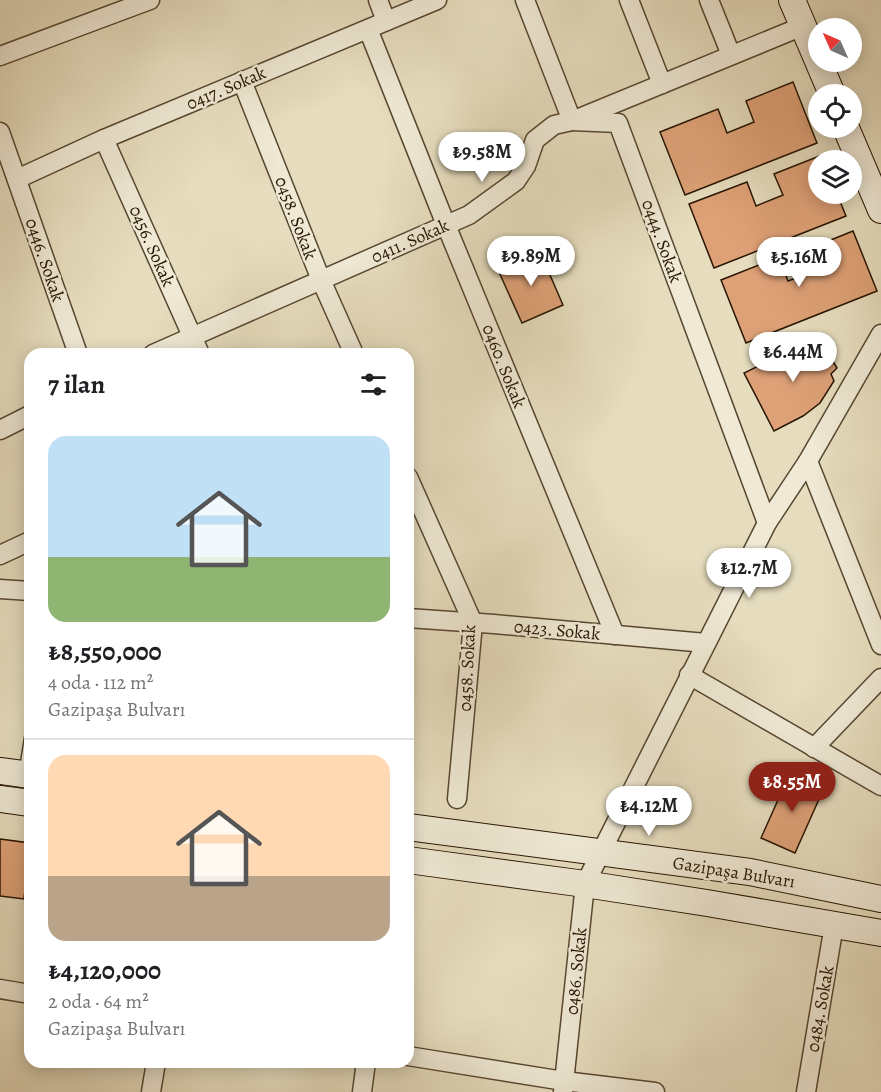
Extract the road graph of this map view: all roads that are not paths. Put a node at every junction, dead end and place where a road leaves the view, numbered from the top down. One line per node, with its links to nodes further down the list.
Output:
1 (150, 0): 11 (street)
2 (378, 0): 8 (street)
3 (437, 0): 8 (street, 0417. Sokak)
4 (525, 0): 16 (street)
5 (629, 0): 14 (street)
6 (709, 0): 12 (street)
7 (794, 1): 9 (main road)
8 (386, 21): 10 (street, 0417. Sokak)
9 (803, 26): 12 (street, 0411. Sokak); 15 (main road)
10 (368, 29): 13 (street, 0417. Sokak); 22 (street, 0460. Sokak)
11 (0, 56)
12 (731, 56): 14 (street, 0411. Sokak)
13 (242, 81): 19 (street, 0417. Sokak); 23 (street, 0458. Sokak)
14 (662, 84): 16 (street, 0411. Sokak)
15 (828, 84)
16 (572, 121): 22 (street, 0411. Sokak); 34 (street, 0444. Sokak)
17 (0, 132): 20 (street, 0446. Sokak)
18 (850, 138): 21 (main road)
19 (104, 139): 20 (street, 0417. Sokak); 25 (street, 0456. Sokak)
20 (17, 179): 26 (street, 0446. Sokak)
21 (881, 210)
22 (447, 225): 23 (street, 0411. Sokak); 41 (street, 0460. Sokak)
23 (321, 280): 25 (street, 0411. Sokak); 29 (street, 0458. Sokak)
24 (881, 334): 32 (street, 0486. Sokak)
25 (193, 336): 27 (street, 0411. Sokak); 28 (street, 0456. Sokak)
26 (76, 348)
27 (166, 348)
28 (198, 348)
29 (351, 348)
30 (24, 417): 31 (street)
31 (0, 430)
32 (808, 461): 34 (street, 0486. Sokak); 43 (street)
33 (414, 490): 40 (street, 0458. Sokak)
34 (767, 523): 42 (street, 0486. Sokak)
35 (24, 544): 36 (street)
36 (0, 555)
37 (0, 589): 38 (street)
38 (24, 591)
39 (414, 618): 40 (street, 0423. Sokak)
40 (473, 623): 41 (street, 0423. Sokak); 51 (street, 0458. Sokak)
41 (615, 635): 42 (street, 0423. Sokak)
42 (706, 644): 44 (street, 0486. Sokak)
43 (881, 645)
44 (689, 675): 46 (street); 54 (street, 0486. Sokak)
45 (881, 678): 46 (street)
46 (814, 747): 49 (street)
47 (24, 754): 48 (lane)
48 (18, 774)
49 (881, 786)
50 (0, 799): 52 (main road)
51 (457, 800)
52 (24, 802)
53 (414, 827): 54 (main road, Gazipaşa Bulvarı)
54 (601, 853): 56 (street, 0486. Sokak); 57 (main road, Gazipaşa Bulvarı)
55 (414, 861): 56 (main road, Gazipaşa Bulvarı)
56 (585, 884): 58 (main road, Gazipaşa Bulvarı); 65 (street, 0486. Sokak)
57 (881, 899)
58 (834, 925): 59 (main road, Gazipaşa Bulvarı); 69 (street, 0484. Sokak)
59 (881, 933)
60 (0, 989): 61 (street)
61 (24, 993)
62 (414, 1057): 65 (street)
63 (155, 1068): 66 (street)
64 (365, 1068): 67 (street)
65 (564, 1087): 68 (street)
66 (151, 1092)
67 (362, 1092)
68 (655, 1092)
69 (806, 1092)

